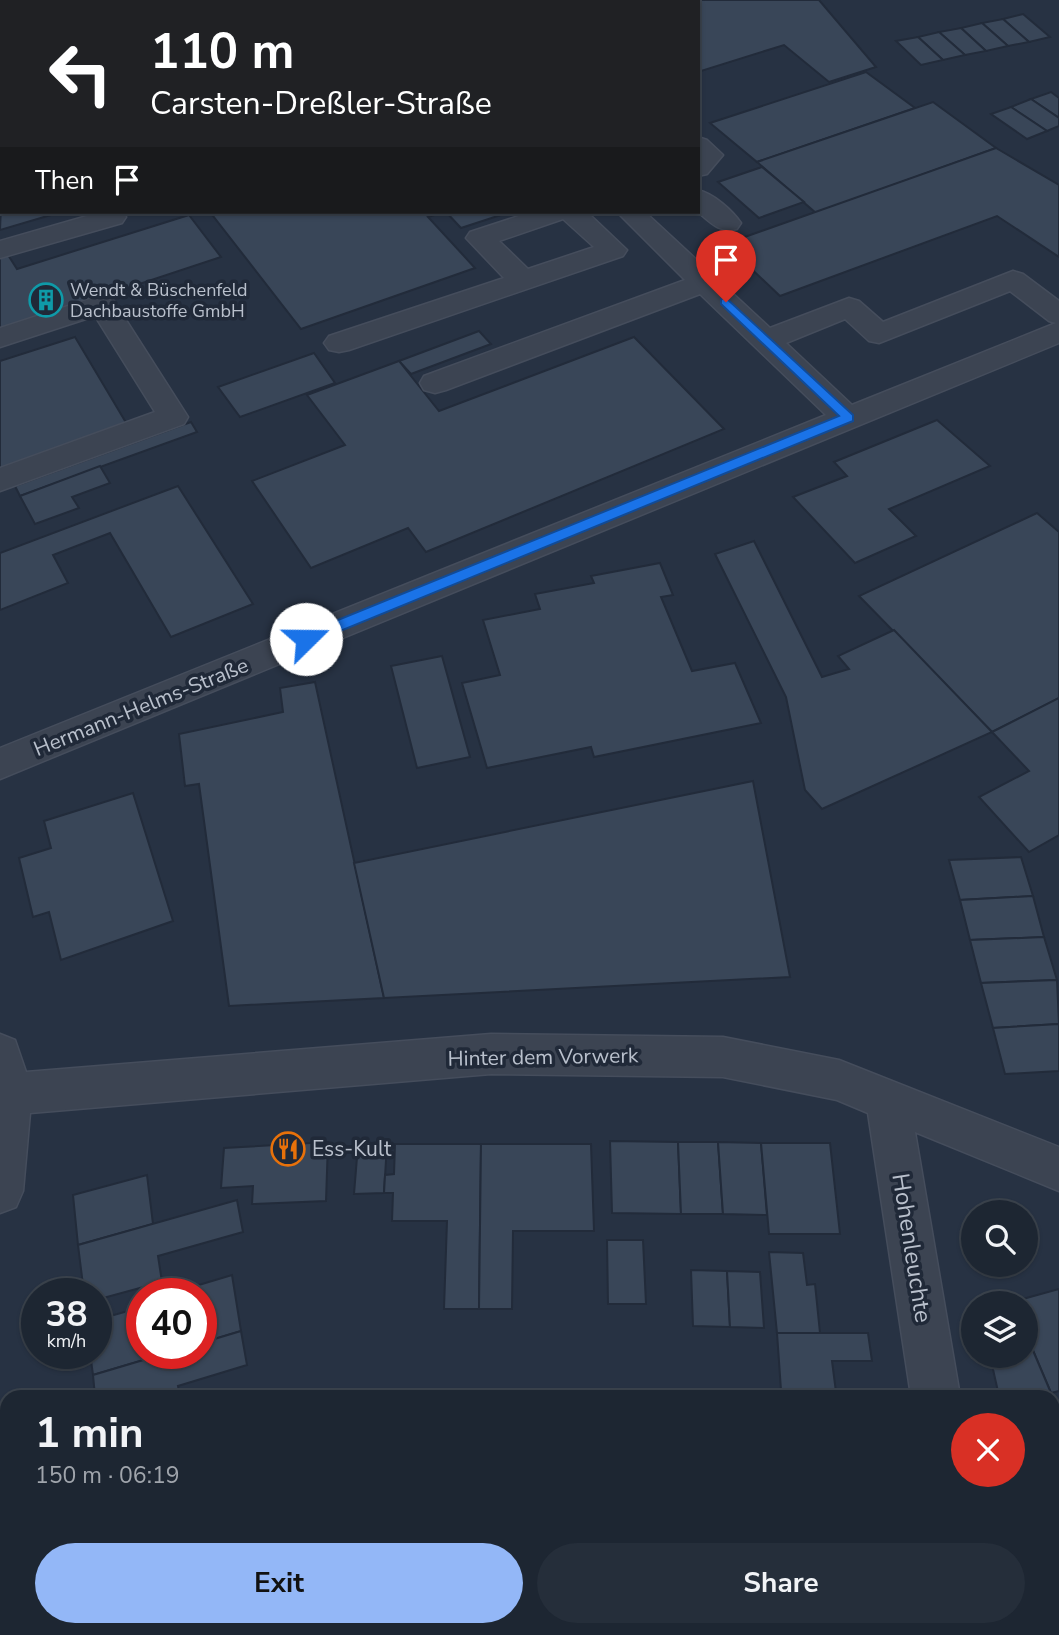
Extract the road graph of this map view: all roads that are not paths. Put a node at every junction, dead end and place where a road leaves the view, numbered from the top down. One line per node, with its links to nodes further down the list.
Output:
1 (700, 147): 2 (street)
2 (700, 166)
3 (700, 201): 8 (street)
4 (550, 214): 10 (street)
5 (573, 214): 10 (street)
6 (646, 215): 11 (street)
7 (112, 217): 9 (street)
8 (727, 223)
9 (0, 250)
10 (523, 281): 16 (street)
11 (705, 282): 15 (street); 17 (street)
12 (1059, 316): 15 (street)
13 (1059, 332): 18 (street, Hermann-Helms-Straße)
14 (0, 338): 19 (street)
15 (766, 340): 18 (street)
16 (339, 344)
17 (435, 383)
18 (848, 418): 20 (street, Hermann-Helms-Straße)
19 (0, 480)
20 (0, 764)
21 (5, 1074): 22 (street, Hinter dem Vorwerk); 24 (street)
22 (888, 1100): 23 (street, Hinter dem Vorwerk); 25 (street, Hohenleuchte)
23 (1059, 1169)
24 (0, 1191)
25 (934, 1390)

